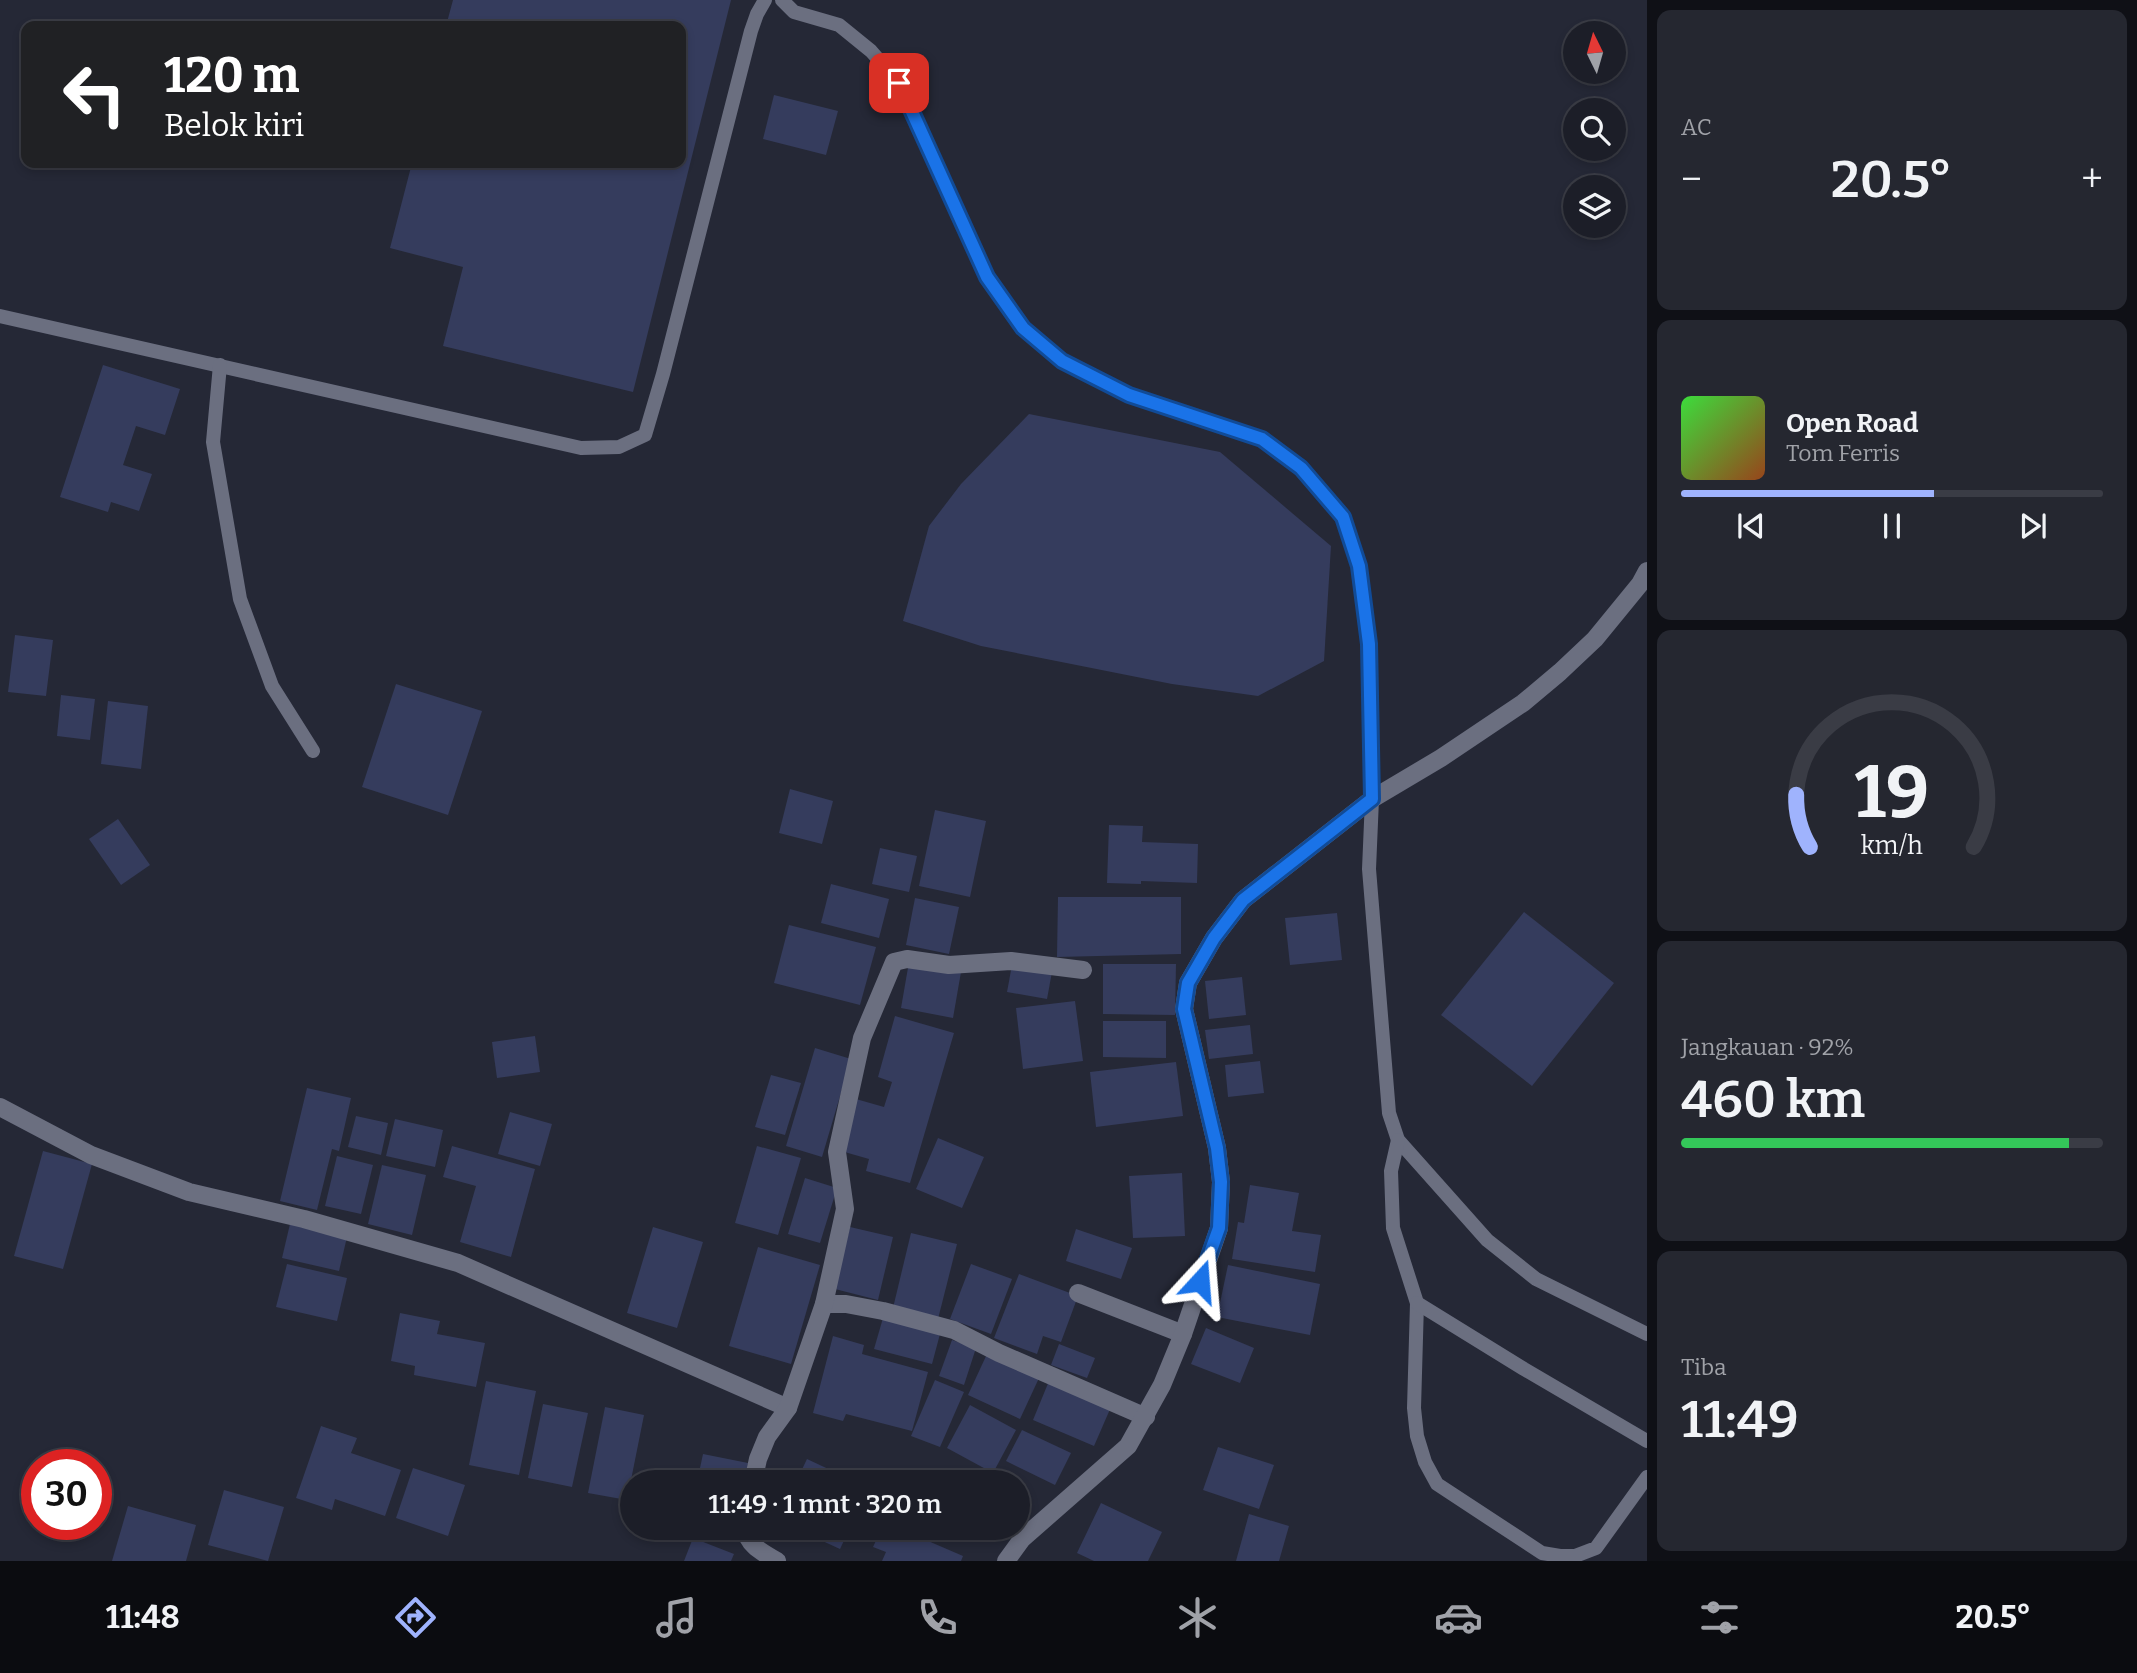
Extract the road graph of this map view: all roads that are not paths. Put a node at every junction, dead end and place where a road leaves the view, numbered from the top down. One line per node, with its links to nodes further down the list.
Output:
1 (765, 0): 4 (lane)
2 (782, 0): 7 (lane)
3 (0, 316): 4 (lane)
4 (220, 365): 6 (lane)
5 (1647, 571): 7 (street)
6 (313, 751)
7 (1372, 799): 10 (lane); 14 (street)
8 (1083, 970): 13 (street)
9 (0, 1107): 16 (street)
10 (1398, 1140): 12 (lane); 15 (lane)
11 (1078, 1293): 14 (street)
12 (1417, 1303): 18 (lane); 20 (lane)
13 (824, 1304): 16 (street); 17 (street)
14 (1182, 1334): 17 (street)
15 (1647, 1334)
16 (788, 1408): 19 (street)
17 (1146, 1417): 23 (street)
18 (1647, 1441)
19 (756, 1470)
20 (1647, 1477)
21 (749, 1540): 22 (street)
22 (777, 1561)
23 (1006, 1561)

